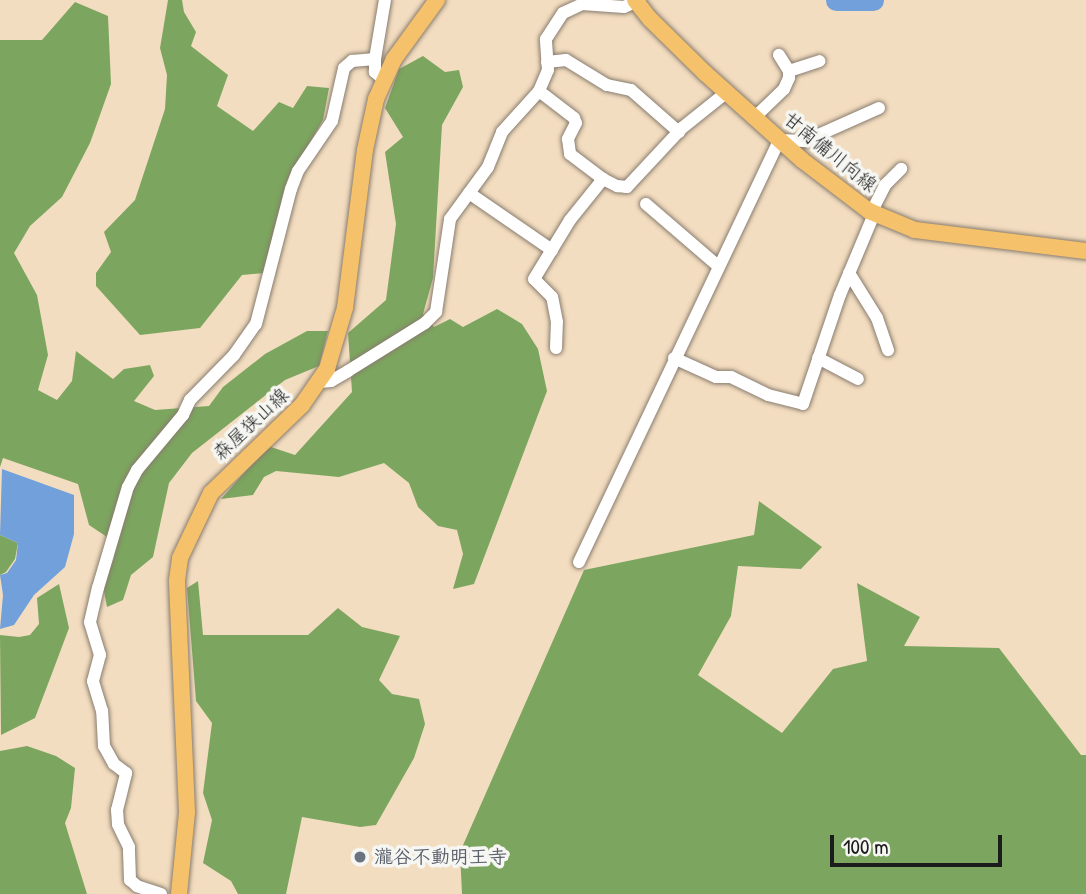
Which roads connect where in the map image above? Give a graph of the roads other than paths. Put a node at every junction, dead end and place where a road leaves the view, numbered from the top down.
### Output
1 (385, 0) edge
2 (437, 0) edge
3 (637, 0) edge
4 (779, 55) dead end
5 (375, 59) junction
6 (819, 61) dead end
7 (547, 62) junction
8 (789, 71) junction
9 (383, 79) junction
10 (539, 91) junction
11 (727, 92) junction
12 (878, 108) dead end
13 (755, 117) junction
14 (679, 132) junction
15 (779, 140) junction
16 (901, 169) dead end
17 (603, 179) junction
18 (469, 193) junction
19 (646, 204) dead end
20 (874, 214) junction
21 (552, 250) junction
22 (1086, 251) edge
23 (718, 266) junction
24 (849, 273) junction
25 (556, 348) dead end
26 (888, 350) dead end
27 (674, 358) junction
28 (818, 358) junction
29 (858, 379) dead end
30 (320, 382) junction
31 (579, 562) dead end
32 (161, 894) edge
33 (179, 894) edge

1 - 5 street
2 - 9 main road, 森屋狭山線
3 - 7 street
3 - 11 main road, 甘南備川向線
4 - 8 street
5 - 9 street
5 - 32 street
6 - 8 street
7 - 10 street
7 - 14 street
8 - 13 street
9 - 30 main road, 森屋狭山線
10 - 17 street
10 - 18 street
11 - 13 main road, 甘南備川向線
11 - 14 street
12 - 15 street
13 - 15 main road, 甘南備川向線
14 - 17 street
15 - 20 main road, 甘南備川向線
15 - 23 street
16 - 20 street
17 - 21 street
18 - 21 street
18 - 30 street
19 - 23 street
20 - 22 main road, 甘南備川向線
20 - 24 street
21 - 25 street
23 - 27 street
24 - 26 street
24 - 28 street
27 - 28 street
27 - 31 street
28 - 29 street
30 - 33 main road, 森屋狭山線

